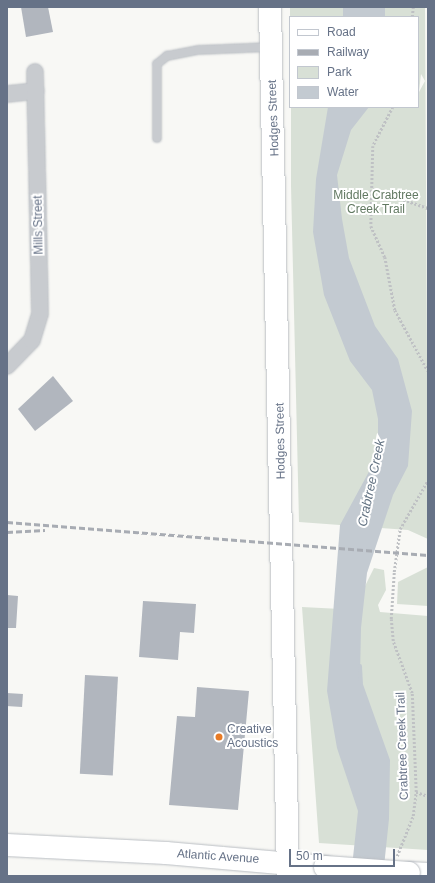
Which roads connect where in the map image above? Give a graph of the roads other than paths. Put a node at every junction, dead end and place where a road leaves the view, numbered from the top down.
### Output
1 (270, 7) edge
2 (272, 47) junction
3 (36, 72) dead end
4 (36, 90) junction
5 (7, 93) edge
6 (156, 138) dead end
7 (7, 366) edge
8 (7, 845) edge
9 (288, 869) edge
10 (411, 870) edge

1 - 2 street, Hodges Street
2 - 6 lane
2 - 9 street, Hodges Street
3 - 4 street, Mills Street
4 - 5 street
4 - 7 street, Mills Street
8 - 9 street, Atlantic Avenue
9 - 10 street, Atlantic Avenue, bridge

